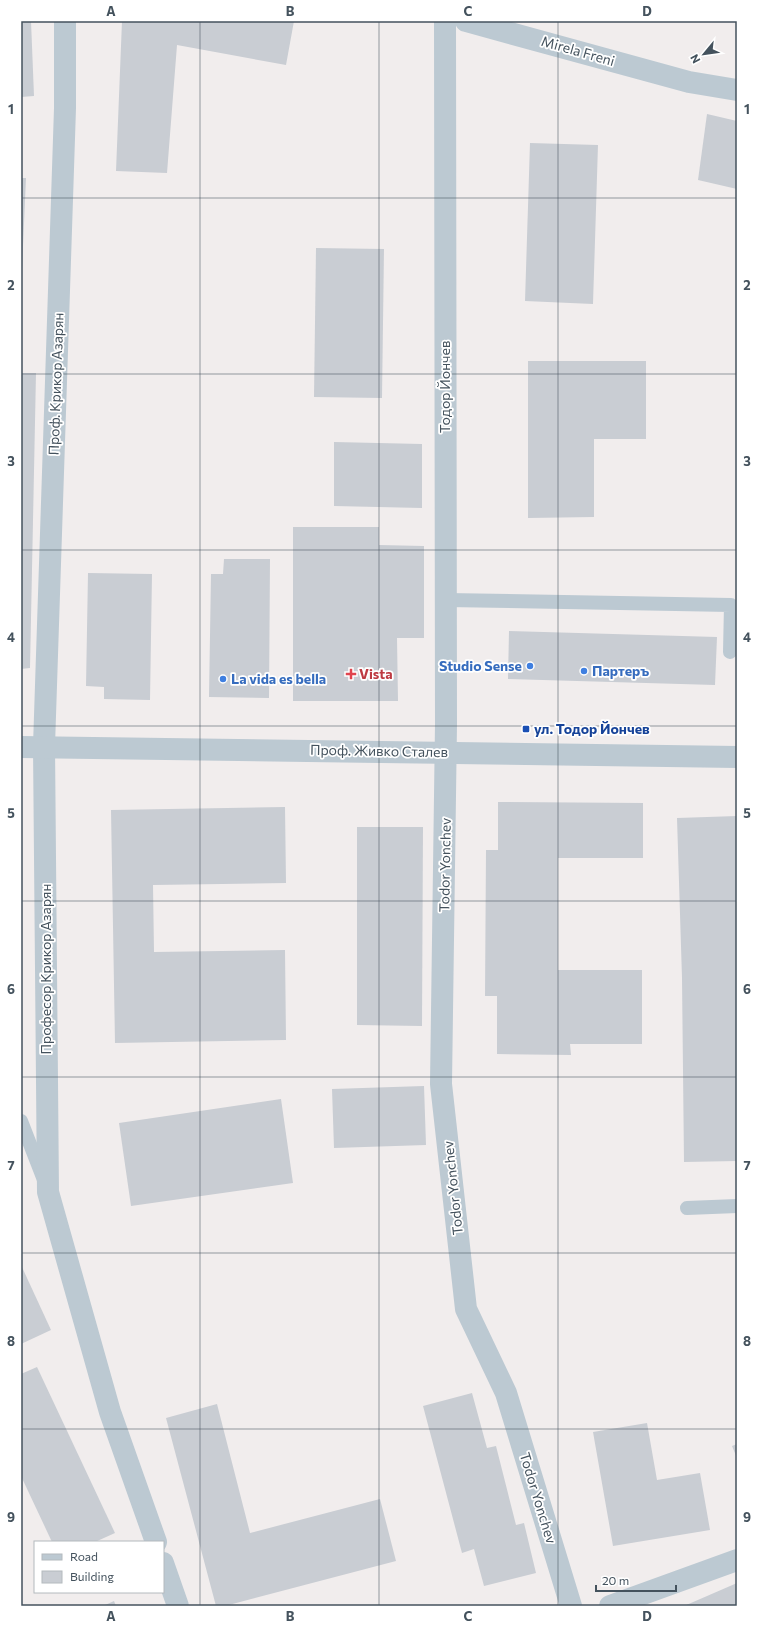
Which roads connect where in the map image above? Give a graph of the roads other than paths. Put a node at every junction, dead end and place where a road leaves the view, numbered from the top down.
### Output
1 (65, 21) edge
2 (444, 21) edge
3 (466, 21) edge
4 (510, 27) edge
5 (737, 90) edge
6 (446, 600) junction
7 (730, 652) dead end
8 (44, 746) junction
9 (21, 747) edge
10 (446, 752) junction
11 (737, 757) edge
12 (21, 1121) edge
13 (48, 1192) junction
14 (737, 1206) edge
15 (687, 1208) dead end
16 (156, 1541) edge
17 (737, 1560) edge
18 (164, 1566) edge
19 (178, 1606) edge
20 (571, 1606) edge
21 (610, 1606) edge

1 - 8 street, Проф. Крикор Азарян
2 - 6 street, Тодор Йончев
3 - 4 street, Mirela Freni
4 - 5 street, Mirela Freni
6 - 7 lane
6 - 10 street, Тодор Йончев
8 - 9 street, Проф. Живко Сталев
8 - 10 street, Проф. Живко Сталев
8 - 13 street, Професор Крикор Азарян
10 - 11 street, Проф. Живко Сталев
10 - 20 street, Todor Yonchev
12 - 13 lane
13 - 16 street, Професор Крикор Азарян
14 - 15 lane
17 - 21 street
18 - 19 street

